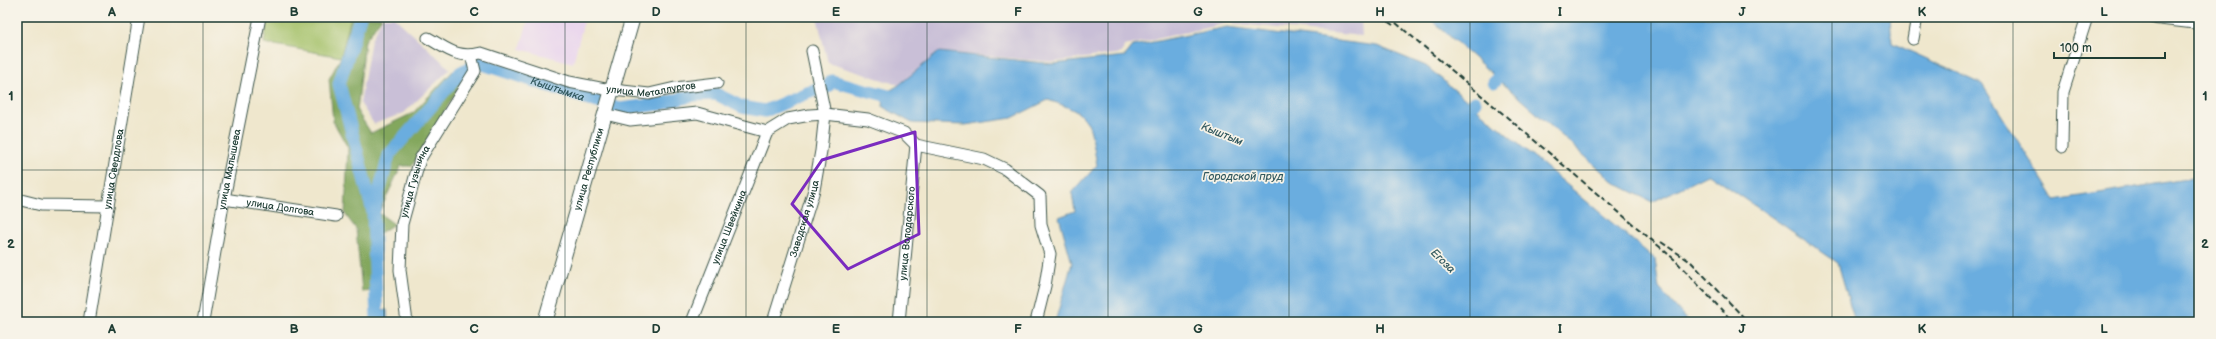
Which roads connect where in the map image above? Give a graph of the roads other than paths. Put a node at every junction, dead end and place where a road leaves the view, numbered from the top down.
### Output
1 (139, 17) edge
2 (260, 17) edge
3 (633, 17) edge
4 (1917, 17) edge
5 (2087, 17) edge
6 (2156, 17) edge
7 (2199, 22) edge
8 (428, 38) dead end
9 (1913, 39) dead end
10 (812, 51) dead end
11 (470, 55) junction
12 (717, 82) dead end
13 (608, 104) junction
14 (824, 109) junction
15 (767, 132) junction
16 (916, 145) junction
17 (2062, 147) dead end
18 (17, 199) edge
19 (224, 199) junction
20 (108, 206) junction
21 (336, 216) dead end
22 (88, 322) edge
23 (203, 322) edge
24 (407, 322) edge
25 (545, 322) edge
26 (692, 322) edge
27 (774, 322) edge
28 (899, 322) edge
29 (1036, 322) edge

1 - 20 street, улица Свердлова
2 - 19 street, улица Малышева
3 - 13 main road, улица Республики
4 - 9 street
5 - 17 street
6 - 7 main road
8 - 11 street, улица Металлургов
10 - 14 street, Заводская улица
11 - 13 street, улица Металлургов
11 - 24 street, улица Гузынина
12 - 13 street, улица Металлургов
13 - 15 street
13 - 25 main road, улица Республики
14 - 15 street
14 - 16 street
14 - 27 street, Заводская улица
15 - 26 street, улица Швейкина
16 - 28 street, улица Володарского
16 - 29 street
18 - 20 street
19 - 21 street, улица Долгова
19 - 23 street, улица Малышева
20 - 22 street, улица Свердлова

